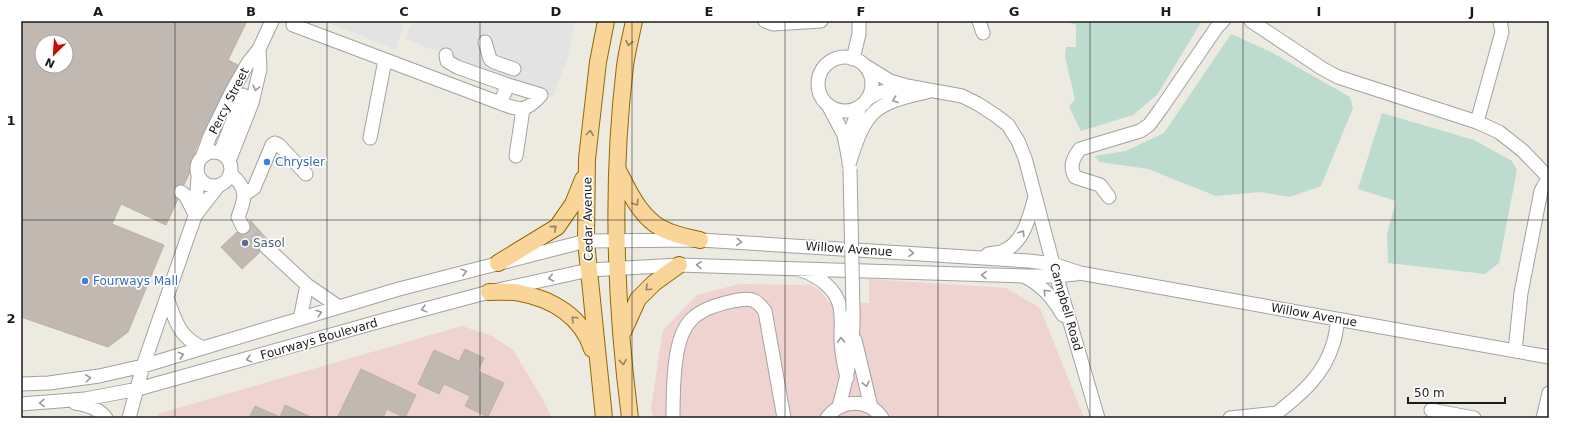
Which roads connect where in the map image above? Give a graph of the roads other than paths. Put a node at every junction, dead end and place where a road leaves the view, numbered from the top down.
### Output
1 (272, 21) edge
2 (606, 21) edge
3 (634, 21) edge
4 (765, 21) edge
5 (821, 21) edge
6 (859, 21) edge
7 (1223, 21) edge
8 (1250, 21) edge
9 (1500, 21) edge
10 (293, 25) dead end
11 (485, 42) dead end
12 (259, 49) junction
13 (446, 55) dead end
14 (385, 60) junction
15 (858, 62) junction
16 (514, 69) dead end
17 (508, 85) junction
18 (907, 86) junction
19 (933, 91) junction
20 (243, 95) dead end
21 (500, 103) junction
22 (863, 103) junction
23 (828, 105) junction
24 (523, 109) junction
25 (1477, 122) junction
26 (370, 138) dead end
27 (203, 155) junction
28 (516, 156) dead end
29 (587, 159) junction
30 (226, 162) junction
31 (849, 162) junction
32 (617, 169) junction
33 (306, 174) dead end
34 (1549, 176) edge
35 (198, 177) junction
36 (219, 185) junction
37 (181, 192) dead end
38 (245, 194) junction
39 (1035, 196) junction
40 (1109, 197) dead end
41 (195, 216) junction
42 (243, 227) tunnel mouth
43 (700, 240) junction
44 (586, 241) junction
45 (616, 241) junction
46 (266, 247) tunnel mouth
47 (977, 257) junction
48 (498, 263) junction
49 (679, 265) junction
50 (617, 267) junction
51 (794, 267) junction
52 (589, 270) junction
53 (1054, 270) junction
54 (1023, 276) junction
55 (306, 285) junction
56 (490, 292) junction
57 (168, 298) junction
58 (339, 307) junction
59 (300, 319) junction
60 (1338, 320) junction
61 (854, 333) junction
62 (1074, 336) junction
63 (622, 337) junction
64 (203, 348) junction
65 (1515, 350) junction
66 (1549, 357) edge
67 (144, 366) junction
68 (598, 366) junction
69 (847, 378) junction
70 (21, 384) edge
71 (138, 390) junction
72 (1549, 393) edge
73 (64, 402) junction
74 (21, 404) edge
75 (839, 406) junction
76 (871, 407) junction
77 (1432, 410) dead end
78 (1277, 416) edge
79 (883, 417) edge
80 (106, 418) edge
81 (129, 418) edge
82 (604, 418) edge
83 (630, 418) edge
84 (673, 418) edge
85 (784, 418) edge
86 (827, 418) edge
87 (1098, 418) edge
88 (1230, 418) edge
89 (1474, 418) edge
90 (1543, 418) edge

1 - 12 street, Percy Street
29 -> 2 main road, Cedar Avenue
3 -> 32 main road
4 - 5 street
6 - 15 street
7 - 40 street
8 - 25 street
9 - 25 street
10 - 14 street
11 - 16 street
12 - 27 street, Percy Street
12 -> 30 street, Percy Street
13 - 17 street
14 - 21 street
14 - 26 street
15 - 18 street, Campbell Road
15 - 22 street
15 - 23 street
17 - 21 street
17 - 24 street
18 - 19 street, Campbell Road
18 - 22 street, Campbell Road
19 -> 31 street
19 - 39 street, Campbell Road
20 - 30 street
21 - 24 street
22 - 23 street, Campbell Road
22 - 31 street
23 - 31 street
24 - 28 street
25 - 34 street
27 - 30 street, Percy Street
27 - 35 street, Percy Street
29 - 44 main road, Cedar Avenue
48 -> 29 main road
30 - 36 street, Percy Street
30 - 38 street
31 - 61 street, bridge
32 -> 43 main road
32 - 45 main road
33 - 38 street
34 - 65 street
35 - 36 street
35 - 41 street, Percy Street
36 - 41 street, Percy Street
37 - 41 street
38 - 42 street
47 -> 39 street, Campbell Road
39 - 53 street, Campbell Road
41 - 57 street, Percy Street
43 - 45 street, Willow Avenue
43 -> 47 street, Willow Avenue
44 - 45 street, Fourways Boulevard
44 - 48 street, Fourways Boulevard
44 - 52 main road, Cedar Avenue
45 - 50 main road
46 - 55 street
47 - 53 street, Willow Avenue
58 -> 48 street, Fourways Boulevard
49 - 50 street, Willow Avenue
51 -> 49 street, Willow Avenue
49 -> 63 main road
50 - 52 street, Fourways Boulevard
50 - 63 main road
54 -> 51 street, Willow Avenue
69 -> 51 street
52 -> 56 street, Fourways Boulevard
52 - 68 main road, Cedar Avenue
53 - 54 street, Willow Avenue
53 - 60 street, Willow Avenue
53 - 62 street, Campbell Road
62 -> 54 street
55 - 58 street
55 - 59 street
68 -> 56 main road
56 -> 71 street, Fourways Boulevard
57 - 64 street
57 - 67 street, Percy Street
59 -> 58 street, Fourways Boulevard
59 - 64 street, Fourways Boulevard
60 - 65 street, Willow Avenue
60 - 78 street
61 - 69 street
61 -> 76 street
62 - 87 street, Campbell Road
63 -> 83 main road
67 -> 64 street, Fourways Boulevard
65 - 66 street, Willow Avenue
70 -> 67 street, Fourways Boulevard
67 - 71 street, Percy Street
68 - 82 main road, Cedar Avenue
69 - 75 street
71 - 73 street, Fourways Boulevard
71 - 81 street, Percy Street
72 - 90 street
73 -> 74 street, Fourways Boulevard
73 - 80 street
75 - 76 street
75 - 86 street
76 - 79 street
77 - 89 street
78 - 88 street
84 - 85 street

